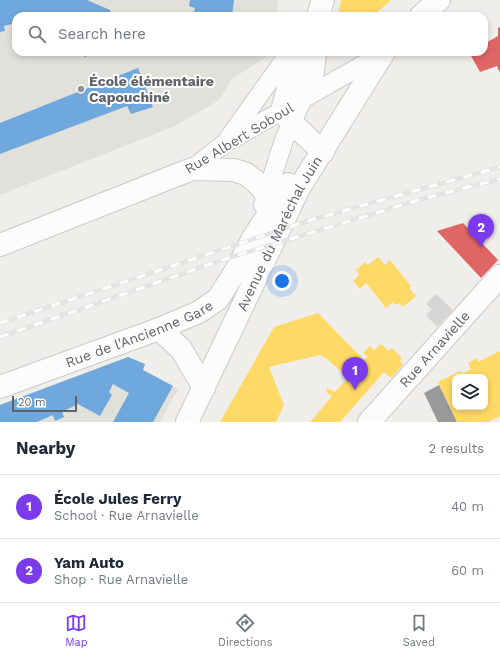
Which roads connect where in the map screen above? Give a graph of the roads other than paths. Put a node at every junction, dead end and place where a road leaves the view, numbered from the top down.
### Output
1 (439, 0) edge
2 (426, 12) edge
3 (287, 56) edge
4 (300, 56) edge
5 (317, 56) edge
6 (378, 56) edge
7 (381, 56) edge
8 (302, 100) junction
9 (287, 117) junction
10 (225, 143) junction
11 (323, 152) junction
12 (192, 168) junction
13 (267, 194) junction
14 (253, 238) junction
15 (0, 245) edge
16 (500, 276) edge
17 (159, 329) junction
18 (0, 387) edge
19 (204, 388) junction
20 (187, 422) edge
21 (370, 422) edge

1 - 2 street
3 - 10 street
4 - 9 street
5 - 8 street
6 - 8 street, Rue Albert Soboul
7 - 11 street, Avenue du Maréchal Juin
8 - 9 street, Rue Albert Soboul
9 - 10 street, Rue Albert Soboul
9 - 11 street
9 - 13 street
10 - 12 street, Rue Albert Soboul
11 - 14 street, Rue de l'Ancienne Gare
11 - 19 street, Avenue du Maréchal Juin
12 - 13 street
12 - 15 street, Rue Albert Soboul
13 - 14 street
14 - 17 street, Rue de l'Ancienne Gare
16 - 21 street, Rue Arnavielle
17 - 18 street, Rue de l'Ancienne Gare
17 - 19 street
19 - 20 street, Avenue du Maréchal Juin

